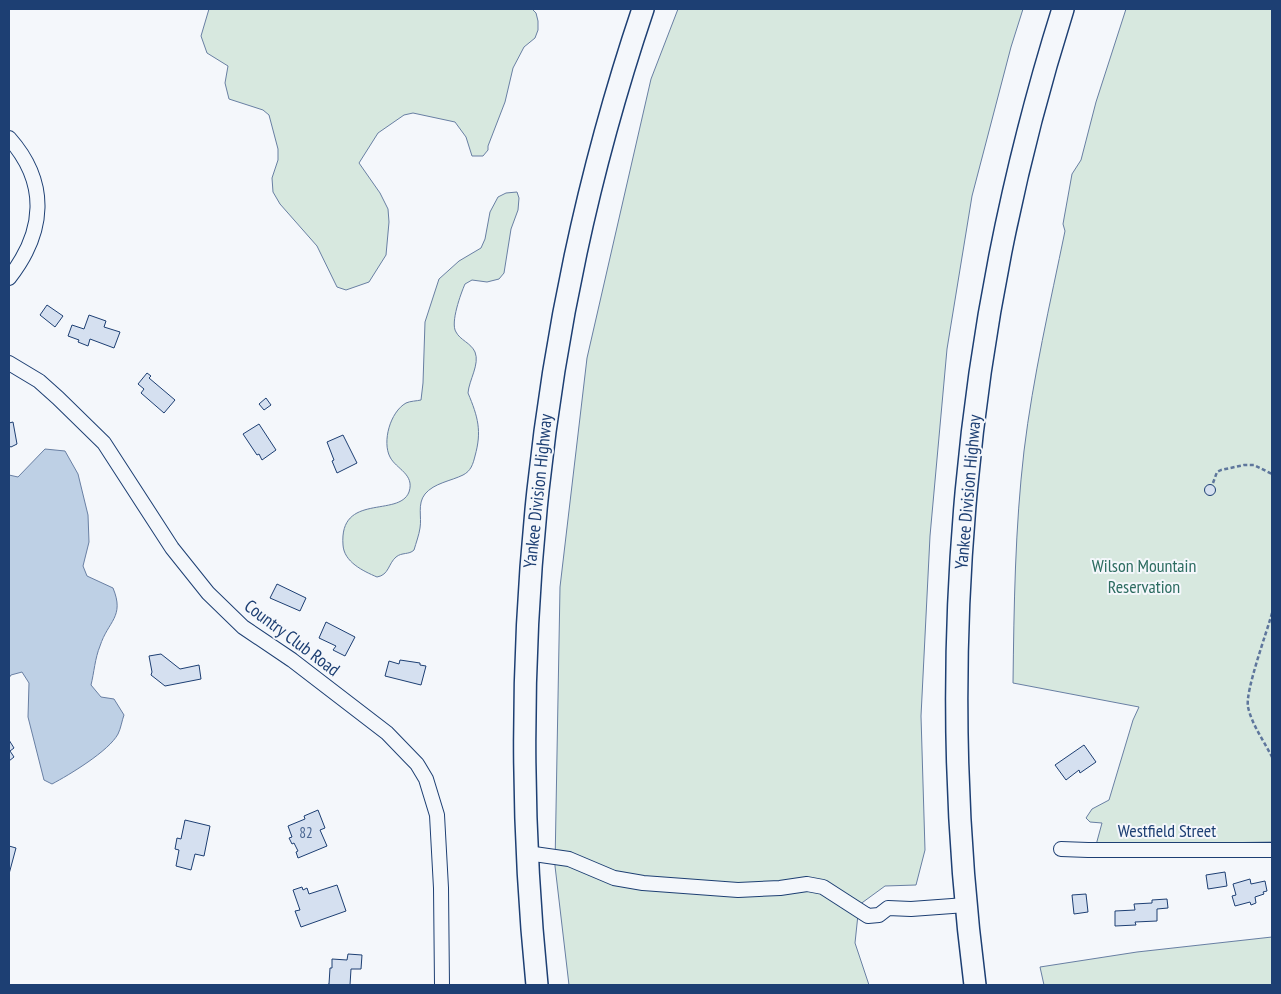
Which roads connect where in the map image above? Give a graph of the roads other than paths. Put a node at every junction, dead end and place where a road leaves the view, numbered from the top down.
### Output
1 (643, 9) edge
2 (1063, 9) edge
3 (9, 138) edge
4 (9, 278) edge
5 (9, 363) edge
6 (1061, 849) dead end
7 (1272, 850) edge
8 (527, 853) junction
9 (966, 905) junction
10 (442, 985) edge
11 (537, 985) edge
12 (975, 985) edge

1 - 8 highway, Yankee Division Highway
2 - 9 highway, Yankee Division Highway
3 - 4 street
5 - 10 street, Country Club Road
6 - 7 street, Westfield Street
8 - 9 street
8 - 11 highway, Yankee Division Highway
9 - 12 highway, Yankee Division Highway

